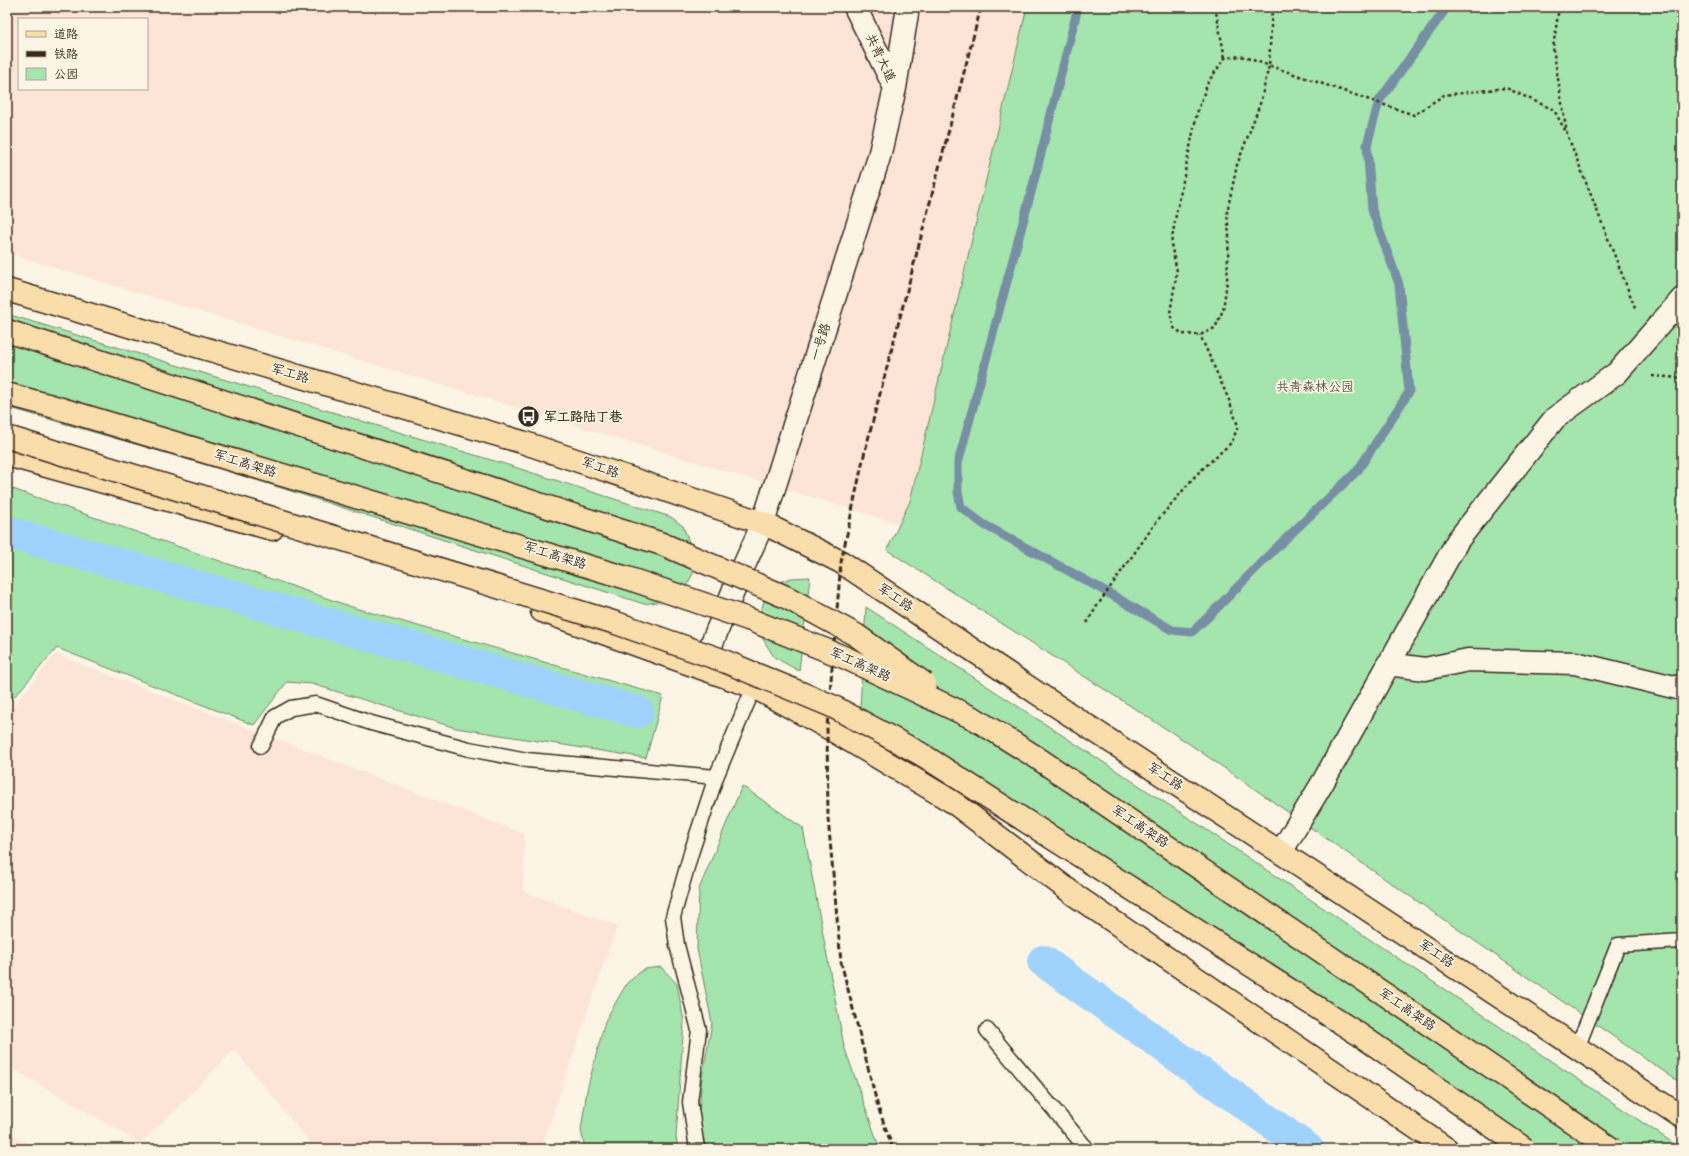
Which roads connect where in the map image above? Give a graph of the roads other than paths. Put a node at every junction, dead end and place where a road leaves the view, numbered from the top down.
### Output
1 (855, 7) edge
2 (908, 7) edge
3 (895, 88) junction
4 (7, 290) edge
5 (1682, 299) edge
6 (7, 331) edge
7 (7, 394) edge
8 (7, 437) edge
9 (7, 455) edge
10 (763, 523) junction
11 (1388, 664) junction
12 (702, 667) junction
13 (754, 687) junction
14 (1682, 689) edge
15 (975, 719) junction
16 (261, 746) dead end
17 (716, 777) junction
18 (1281, 852) junction
19 (1682, 942) edge
20 (986, 1030) dead end
21 (1577, 1048) junction
22 (1682, 1117) edge
23 (697, 1149) edge
24 (1087, 1149) edge
25 (1447, 1149) edge
26 (1525, 1149) edge
27 (1612, 1149) edge

1 - 3 street, 共青大道
2 - 3 street, 一号路
3 - 10 street, 一号路
4 - 10 main road, 军工路
5 - 11 street
6 - 15 main road, bridge
7 - 15 main road, 军工高架路, bridge
8 - 26 main road, bridge
9 - 12 main road
10 - 12 street, 一号路
10 - 18 main road, 军工路
11 - 14 street
11 - 18 street
12 - 13 main road
13 - 17 lane
13 - 25 main road
15 - 27 main road, 军工高架路, bridge
16 - 17 lane
17 - 23 lane
18 - 21 main road, 军工路
19 - 21 lane
20 - 24 lane
21 - 22 main road, 军工路

